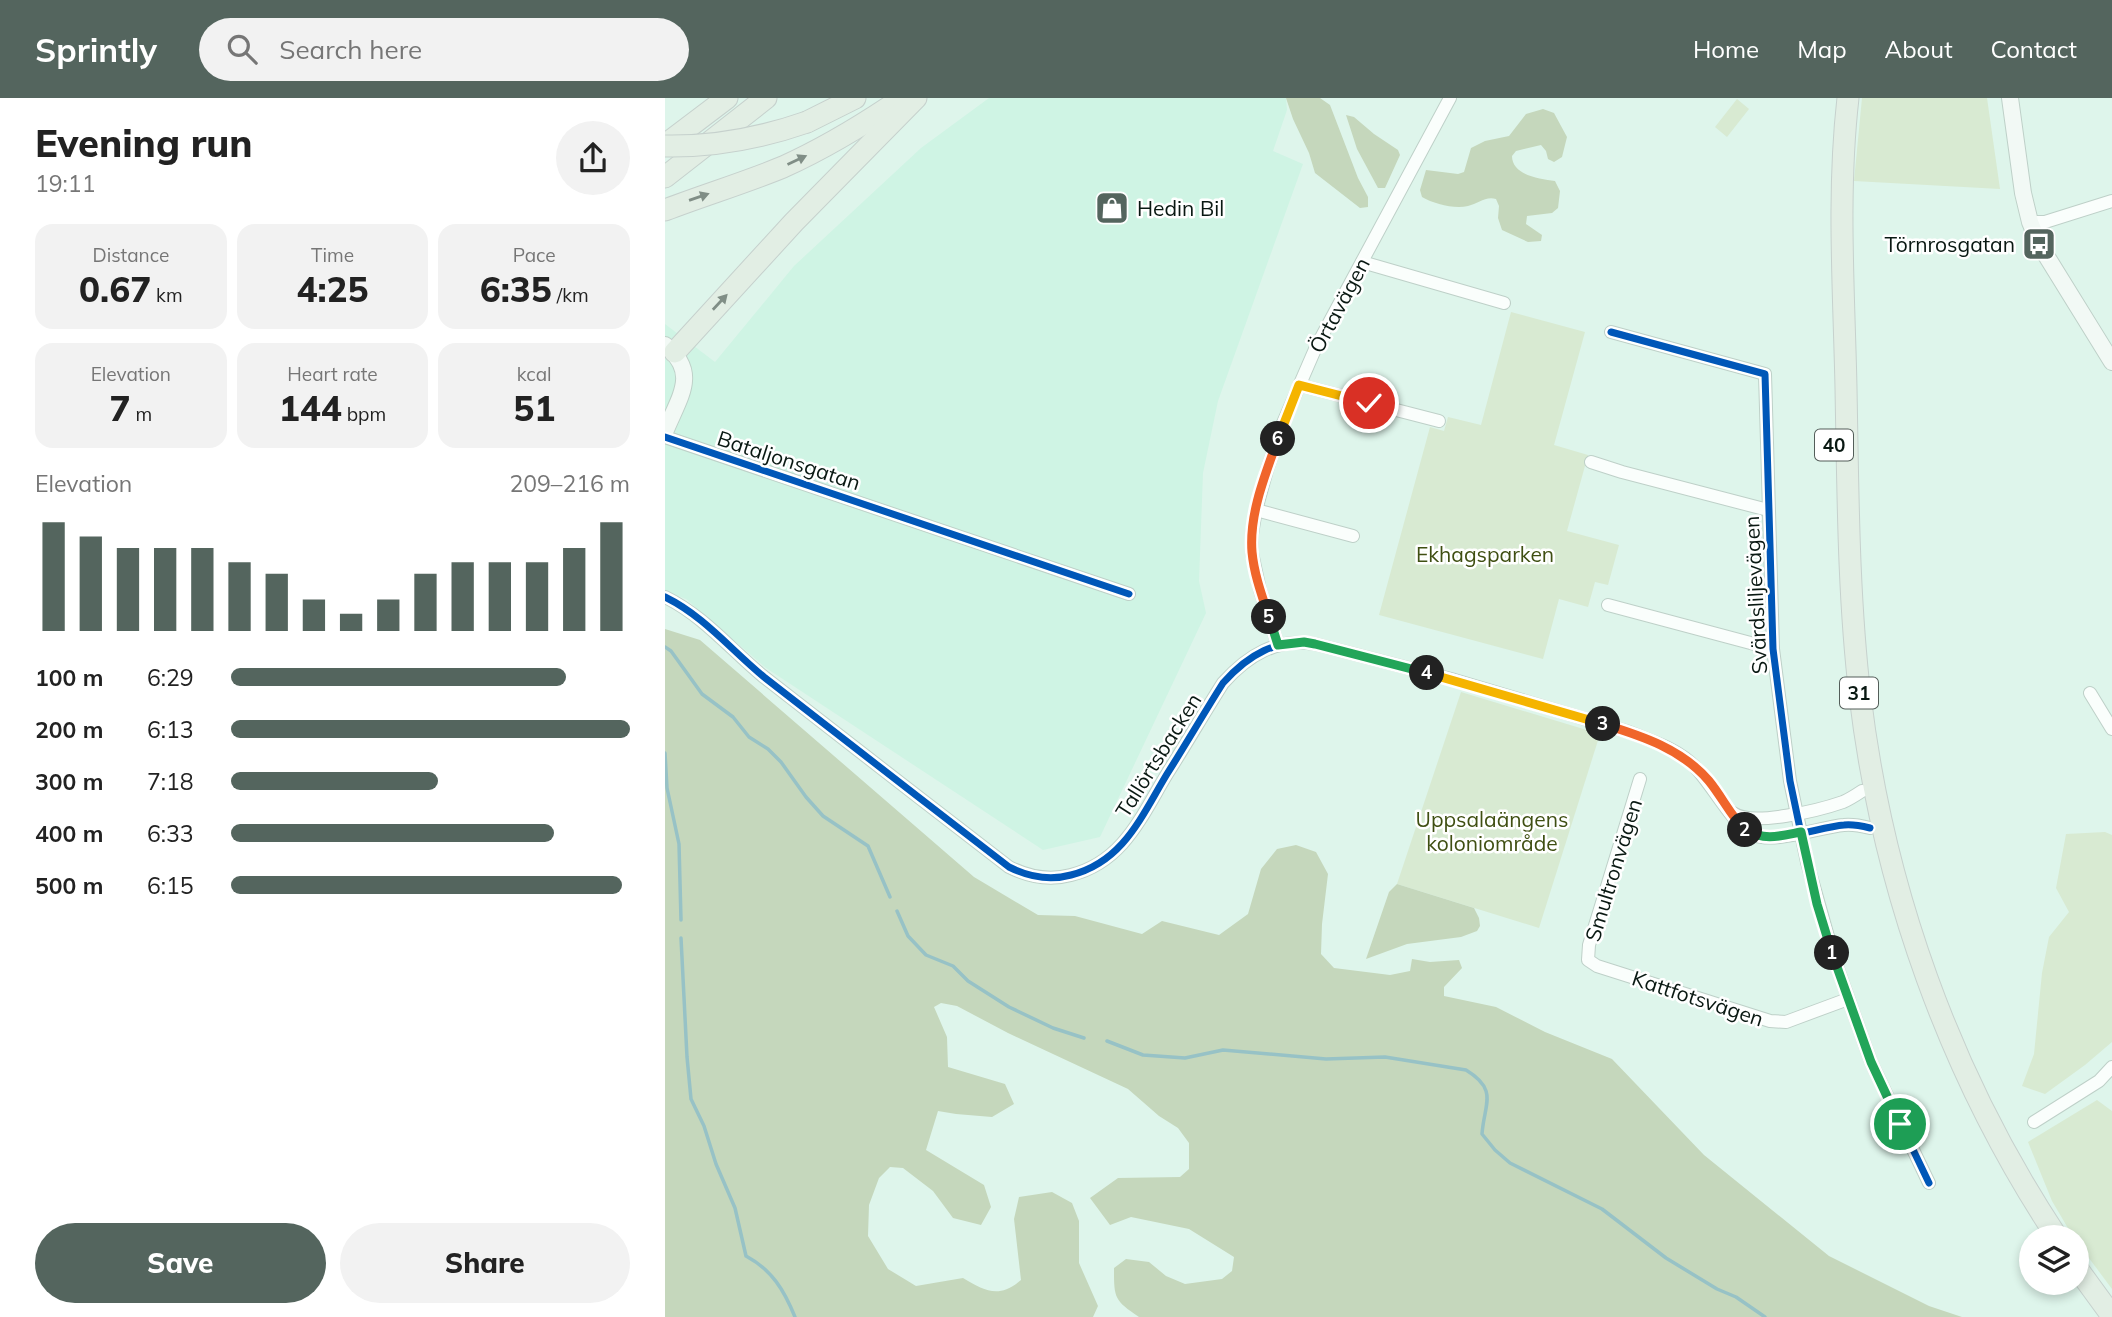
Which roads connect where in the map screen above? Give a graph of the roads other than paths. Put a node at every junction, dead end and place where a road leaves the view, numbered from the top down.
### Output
1 (727, 98) edge
2 (766, 98) edge
3 (855, 98) edge
4 (903, 98) edge
5 (916, 98) edge
6 (1450, 98) edge
7 (2010, 98) edge
8 (1844, 103) edge
9 (665, 145) edge
10 (665, 177) edge
11 (2112, 201) edge
12 (665, 209) edge
13 (2031, 222) junction
14 (1362, 262) junction
15 (1504, 303) dead end
16 (1611, 332) dead end
17 (670, 349) edge
18 (2112, 362) edge
19 (1299, 385) junction
20 (1439, 421) dead end
21 (665, 432) edge
22 (665, 438) edge
23 (1591, 462) dead end
24 (1256, 510) junction
25 (1768, 510) junction
26 (1353, 536) dead end
27 (1129, 594) dead end
28 (665, 597) edge
29 (1608, 605) dead end
30 (1278, 645) junction
31 (1773, 649) junction
32 (2090, 693) dead end
33 (2112, 729) edge
34 (1640, 779) dead end
35 (1863, 791) junction
36 (1731, 812) junction
37 (1797, 813) junction
38 (1870, 828) junction
39 (1801, 832) junction
40 (1588, 960) joint
41 (1848, 999) junction
42 (2112, 1068) edge
43 (2034, 1122) dead end
44 (1929, 1184) dead end
45 (2035, 1225) edge
46 (2050, 1225) edge
47 (2089, 1284) edge
48 (2081, 1295) edge
49 (2112, 1316) edge
50 (2097, 1317) edge

1 - 9 highway
2 - 10 highway
3 - 9 highway, bridge
12 -> 4 highway
17 -> 5 highway
6 - 14 street, Örtavägen
7 - 13 street
8 - 35 highway, 40
8 - 46 highway, 31
11 - 13 street
13 - 18 street
14 - 15 street
14 - 19 street, Örtavägen
16 - 25 street, Svärdsliljevägen
17 - 21 street
19 - 20 street
19 - 24 street, Örtavägen
22 - 27 street, Bataljonsgatan
23 - 25 street
24 - 26 street
24 - 30 street, Örtavägen
25 - 31 street, Svärdsliljevägen
28 - 30 street, Tallörtsbacken
29 - 31 street
30 - 36 street, Tallörtsbacken
31 - 37 street, Svärdsliljevägen
32 - 33 street
34 - 40 street, Smultronvägen
35 - 37 street
35 - 38 highway
36 - 37 street
36 - 39 street, Tallörtsbacken
37 - 39 street, Svärdsliljevägen
38 - 39 street, Tallörtsbacken
38 - 45 highway
39 - 41 street, Svärdsliljevägen
40 - 41 street, Kattfotsvägen
41 - 44 street, Svärdsliljevägen
42 - 43 street
47 - 49 highway
48 - 50 highway

